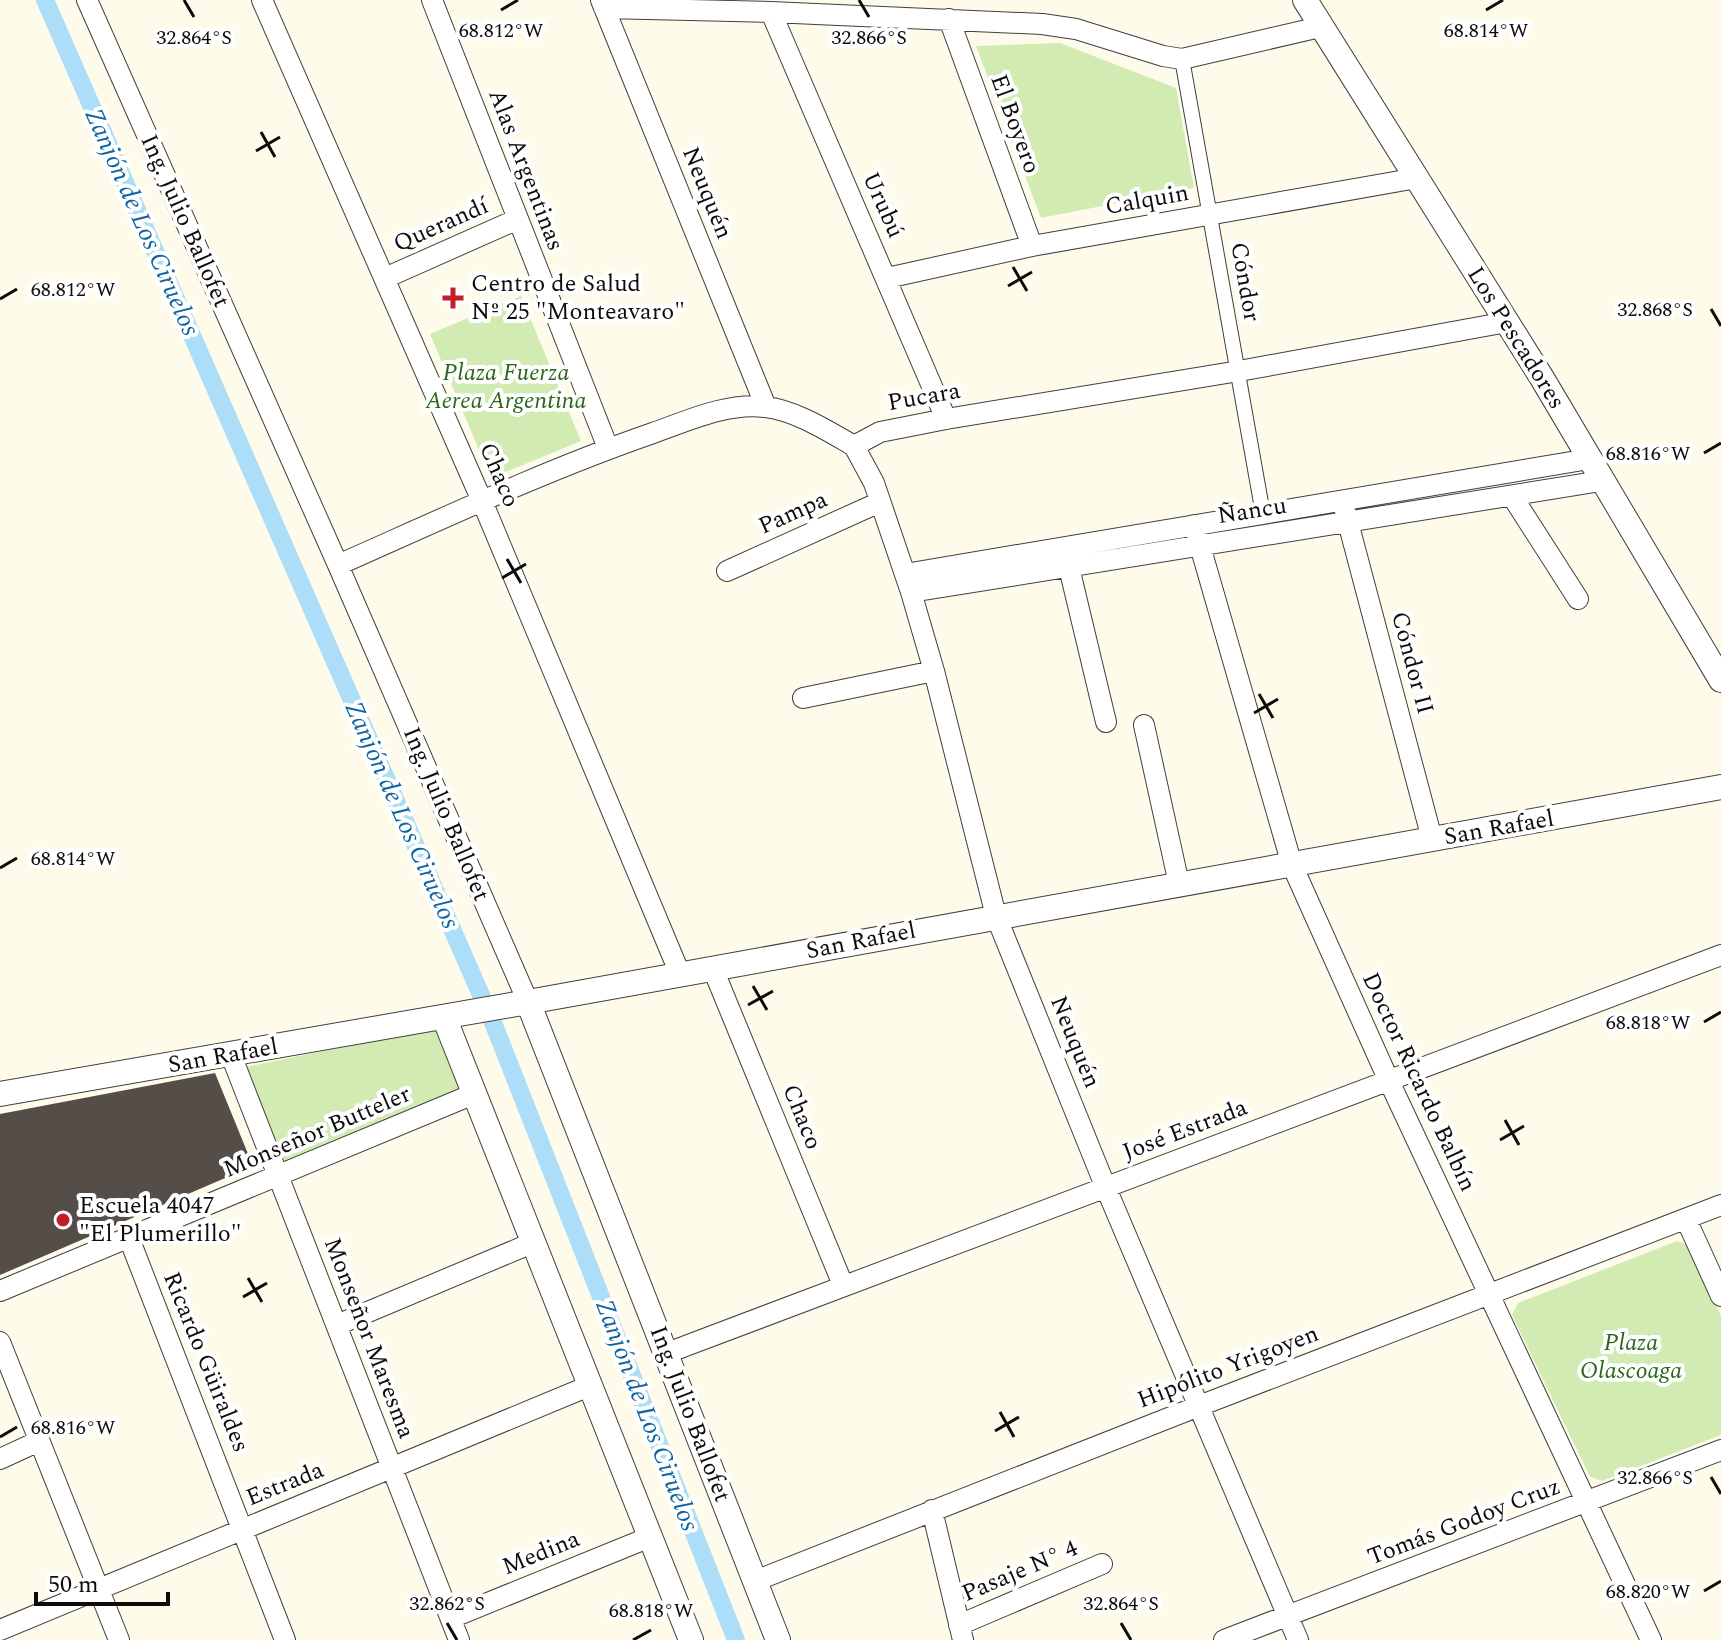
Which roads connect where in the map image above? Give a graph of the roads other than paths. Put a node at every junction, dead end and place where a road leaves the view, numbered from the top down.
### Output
1 (87, 0) edge
2 (262, 0) edge
3 (432, 0) edge
4 (1305, 0) edge
5 (603, 4) edge
6 (771, 12) junction
7 (949, 19) junction
8 (1320, 27) junction
9 (1182, 59) junction
10 (1417, 178) junction
11 (1210, 215) junction
12 (518, 219) junction
13 (1032, 246) junction
14 (385, 278) junction
15 (887, 278) junction
16 (1507, 322) junction
17 (1239, 371) junction
18 (766, 407) junction
19 (946, 419) junction
20 (854, 446) junction
21 (608, 448) junction
22 (1589, 459) junction
23 (1601, 481) junction
24 (1512, 496) junction
25 (1342, 500) junction
26 (482, 501) junction
27 (880, 502) junction
28 (1263, 514) junction
29 (1347, 522) junction
30 (1194, 525) junction
31 (1201, 546) junction
32 (1067, 557) junction
33 (338, 565) junction
34 (727, 571) dead end
35 (908, 583) junction
36 (1578, 599) dead end
37 (934, 671) junction
38 (1721, 680) edge
39 (803, 698) dead end
40 (1106, 722) dead end
41 (1144, 725) dead end
42 (1721, 787) edge
43 (1432, 839) junction
44 (1292, 865) junction
45 (1179, 884) junction
46 (996, 916) junction
47 (1721, 955) edge
48 (713, 969) junction
49 (680, 974) junction
50 (521, 1003) junction
51 (452, 1015) junction
52 (231, 1055) junction
53 (1389, 1081) junction
54 (476, 1093) junction
55 (0, 1094) edge
56 (278, 1176) junction
57 (1106, 1188) junction
58 (1721, 1205) edge
59 (1686, 1219) junction
60 (129, 1238) junction
61 (532, 1243) junction
62 (843, 1285) junction
63 (0, 1291) edge
64 (1489, 1295) junction
65 (1721, 1296) edge
66 (337, 1325) junction
67 (0, 1342) edge
68 (667, 1353) junction
69 (589, 1386) junction
70 (1199, 1406) junction
71 (39, 1441) junction
72 (1721, 1450) edge
73 (0, 1459) edge
74 (392, 1468) junction
75 (1587, 1503) junction
76 (932, 1510) junction
77 (243, 1528) junction
78 (650, 1537) junction
79 (1102, 1564) dead end
80 (755, 1581) junction
81 (98, 1587) junction
82 (1287, 1616) junction
83 (451, 1618) junction
84 (0, 1630) edge
85 (961, 1633) edge
86 (119, 1640) edge
87 (285, 1640) edge
88 (459, 1640) edge
89 (691, 1640) edge
90 (778, 1640) edge
91 (1224, 1640) edge
92 (1298, 1640) edge
93 (1651, 1640) edge

1 - 33 street, Ing. Julio Ballofet
2 - 14 street, Chaco
3 - 12 street, Alas Argentinas
4 - 8 street, Los Pescadores
5 - 6 street
5 - 18 street, Neuquén
6 - 7 street
6 - 15 street, Urubú
7 - 9 street
7 - 13 street, El Boyero
8 - 9 street
8 - 10 street, Los Pescadores
9 - 11 street, Cóndor
10 - 11 street, Calquin
10 - 16 street, Los Pescadores
11 - 13 street, Calquin
11 - 17 street, Cóndor
12 - 14 street, Querandí
12 - 21 street, Alas Argentinas
13 - 15 street, Calquin
14 - 26 street, Chaco
15 - 19 street, Urubú
16 - 17 street, Pucara
16 - 22 street, Los Pescadores
17 - 19 street, Pucara
17 - 28 street, Cóndor
18 - 20 street
18 - 21 street
19 - 20 street, Pucara
20 - 27 street, Neuquén
21 - 26 street
22 - 23 street, Los Pescadores
22 - 25 street, Ñancu
23 - 24 street, Ñancu
23 - 38 street, Los Pescadores
24 - 29 street, Ñancu
24 - 36 street
25 - 28 street, Ñancu
25 - 29 street, Cóndor II
26 - 33 street
26 - 49 street, Chaco
27 - 34 street, Pampa
27 - 35 street, Neuquén
28 - 30 street, Ñancu
29 - 31 street, Ñancu
29 - 43 street, Cóndor II
30 - 31 street, Doctor Ricardo Balbín
30 - 32 street, Ñancu
31 - 32 street, Ñancu
31 - 44 street, Doctor Ricardo Balbín
32 - 35 street, Ñancu
32 - 40 street
33 - 50 street, Ing. Julio Ballofet
35 - 37 street, Neuquén
37 - 39 street
37 - 46 street, Neuquén
41 - 45 street
42 - 43 street, San Rafael
43 - 44 street, San Rafael
44 - 45 street, San Rafael
44 - 53 street, Doctor Ricardo Balbín
45 - 46 street, San Rafael
46 - 48 street, San Rafael
46 - 57 street, Neuquén
47 - 53 street, José Estrada
48 - 49 street, San Rafael
48 - 62 street, Chaco
49 - 50 street, San Rafael
50 - 51 street, San Rafael
50 - 68 street, Ing. Julio Ballofet
51 - 52 street, San Rafael
51 - 54 street
52 - 55 street, San Rafael
52 - 56 street, Monseñor Maresma
53 - 57 street, José Estrada
53 - 64 street, Doctor Ricardo Balbín
54 - 56 street, Monseñor Butteler
54 - 61 street
56 - 60 street, Monseñor Butteler
56 - 66 street, Monseñor Maresma
57 - 62 street, José Estrada
57 - 70 street, Neuquén
58 - 59 street, Hipólito Yrigoyen
59 - 64 street, Hipólito Yrigoyen
59 - 65 street
60 - 63 street, Monseñor Butteler
60 - 77 street, Ricardo Güiraldes
61 - 66 street
61 - 69 street
62 - 68 street, José Estrada
64 - 70 street, Hipólito Yrigoyen
64 - 75 street, Doctor Ricardo Balbín
66 - 74 street, Monseñor Maresma
67 - 71 street
68 - 80 street, Ing. Julio Ballofet
69 - 74 street, Estrada
69 - 78 street
70 - 76 street, Hipólito Yrigoyen
70 - 82 street, Neuquén
71 - 73 street
71 - 81 street
72 - 75 street, Tomás Godoy Cruz
74 - 77 street, Estrada
74 - 83 street, Monseñor Maresma
75 - 82 street, Tomás Godoy Cruz
75 - 93 street, Doctor Ricardo Balbín
76 - 80 street, Hipólito Yrigoyen
76 - 85 street
77 - 81 street, Estrada
77 - 87 street, Ricardo Güiraldes
78 - 83 street, Medina
78 - 89 street
79 - 85 street, Pasaje N° 4
80 - 90 street, Ing. Julio Ballofet
81 - 84 street, Estrada
81 - 86 street
82 - 91 street, Tomás Godoy Cruz
82 - 92 street, Neuquén
83 - 88 street, Monseñor Maresma

